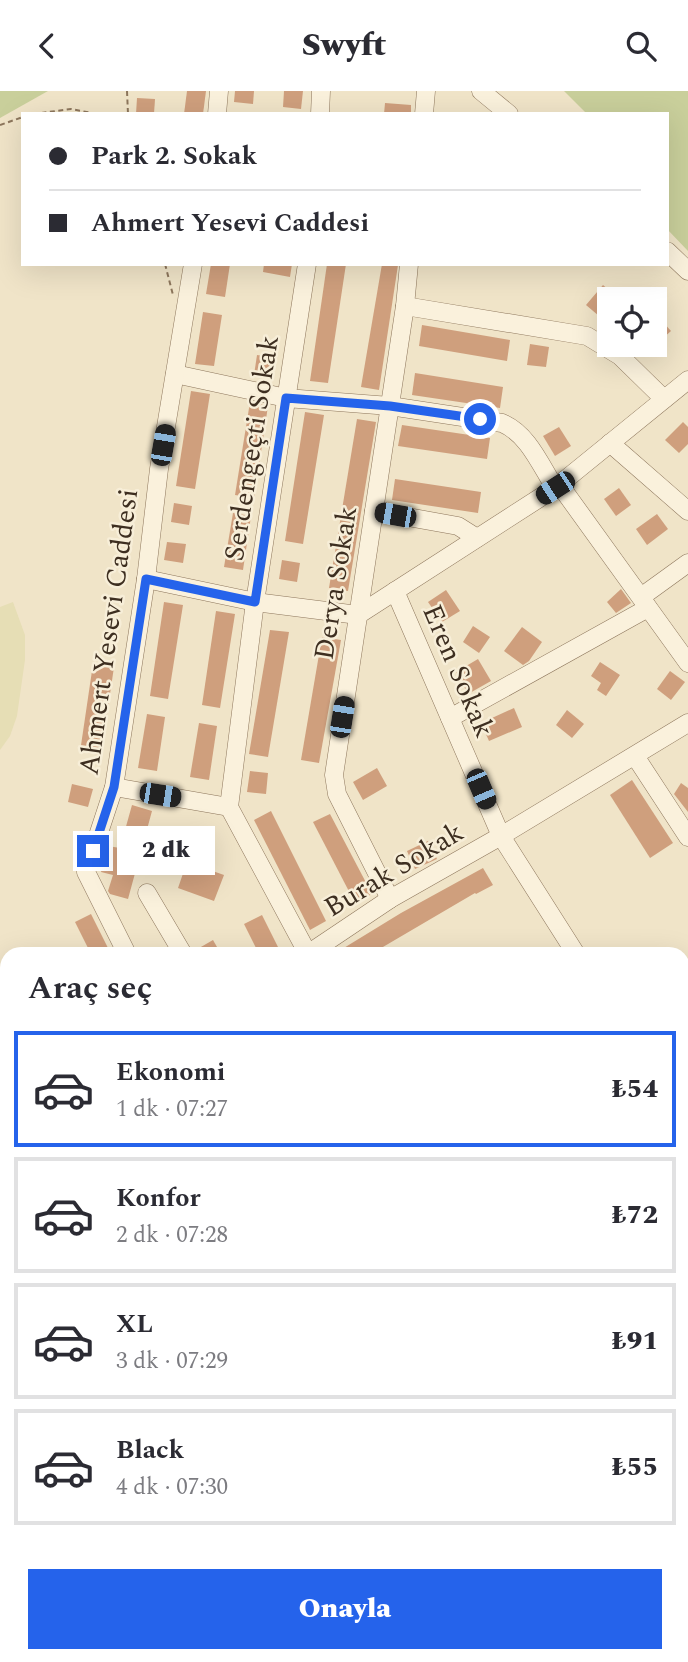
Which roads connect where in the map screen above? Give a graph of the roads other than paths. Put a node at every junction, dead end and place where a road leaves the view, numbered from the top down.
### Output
1 (219, 91) edge
2 (321, 91) edge
3 (426, 91) edge
4 (481, 91) edge
5 (217, 112) edge
6 (320, 112) edge
7 (424, 112) edge
8 (507, 112) edge
9 (669, 253) edge
10 (193, 266) edge
11 (307, 266) edge
12 (410, 266) edge
13 (688, 271) edge
14 (405, 306) junction
15 (175, 374) junction
16 (688, 380) edge
17 (286, 398) junction
18 (664, 399) junction
19 (390, 406) junction
20 (610, 443) junction
21 (557, 486) junction
22 (374, 511) junction
23 (688, 511) edge
24 (477, 538) junction
25 (688, 563) edge
26 (146, 579) junction
27 (395, 591) junction
28 (255, 602) junction
29 (645, 603) junction
30 (358, 615) junction
31 (688, 663) edge
32 (450, 718) junction
33 (688, 723) edge
34 (635, 756) junction
35 (114, 787) junction
36 (229, 807) junction
37 (501, 836) junction
38 (688, 837) edge
39 (147, 893) dead end
40 (390, 899) junction
41 (124, 947) edge
42 (179, 947) edge
43 (304, 947) edge
44 (318, 947) edge
45 (567, 947) edge

1 - 5 street
2 - 6 street
3 - 7 street
4 - 8 street
9 - 13 street
10 - 15 street, Ahmert Yesevi Caddesi
11 - 17 street, Serdengeçti Sokak
12 - 14 street, Derya Sokak
14 - 18 street
14 - 19 street, Derya Sokak
15 - 17 street
15 - 26 street, Ahmert Yesevi Caddesi
16 - 18 street
17 - 19 street
17 - 28 street, Serdengeçti Sokak
18 - 20 street
19 - 21 street
19 - 22 street, Derya Sokak
20 - 21 street
20 - 23 street
21 - 24 street
21 - 29 street
22 - 24 street
22 - 30 street, Derya Sokak
24 - 27 street
25 - 29 street
26 - 28 street
26 - 35 street, Ahmert Yesevi Caddesi
27 - 30 street
27 - 32 street, Eren Sokak
28 - 30 street
28 - 36 street, Serdengeçti Sokak
29 - 31 street
29 - 32 street
30 - 40 street, Derya Sokak
32 - 37 street, Eren Sokak
33 - 34 street, Burak Sokak
34 - 37 street, Burak Sokak
34 - 38 street
35 - 36 street
35 - 41 street, Ahmert Yesevi Caddesi
36 - 43 street
37 - 40 street, Burak Sokak
37 - 45 street, Eren Sokak
39 - 42 street
40 - 44 street, Burak Sokak

